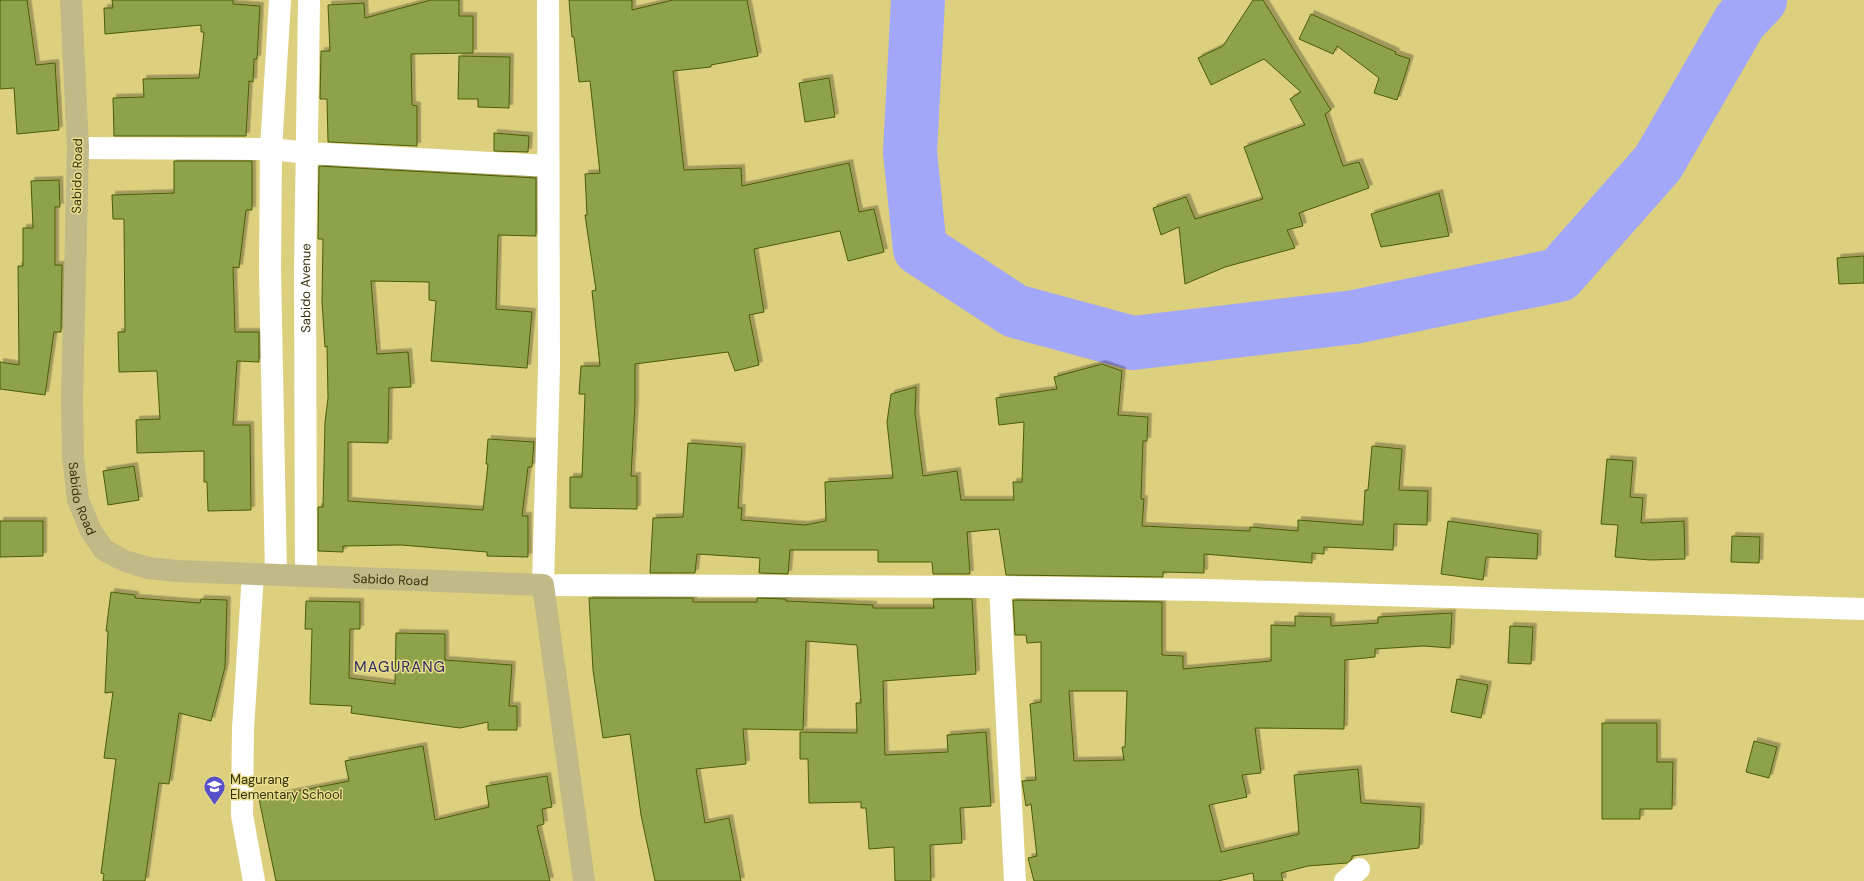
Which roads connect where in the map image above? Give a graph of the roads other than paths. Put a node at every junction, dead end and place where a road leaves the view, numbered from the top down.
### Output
1 (71, 0) edge
2 (280, 0) edge
3 (309, 0) edge
4 (548, 0) edge
5 (78, 148) junction
6 (271, 149) junction
7 (308, 153) junction
8 (548, 166) junction
9 (270, 269) junction
10 (305, 272) junction
11 (253, 574) junction
12 (276, 574) junction
13 (306, 575) junction
14 (543, 585) junction
15 (1000, 587) junction
16 (1864, 609) edge
17 (254, 881) edge
18 (584, 881) edge
19 (1015, 881) edge

1 - 5 main road, Sabido Road
2 - 6 street
3 - 7 street, Sabido Avenue
4 - 8 street
5 - 6 street
5 - 11 main road, Sabido Road
6 - 7 street
6 - 9 street
7 - 8 street
7 - 10 street, Sabido Avenue
8 - 14 street
9 - 10 street
9 - 12 street
10 - 13 street, Sabido Avenue
11 - 12 main road, Sabido Road
11 - 17 street
12 - 13 main road, Sabido Road
13 - 14 main road, Sabido Road
14 - 15 street
14 - 18 main road
15 - 16 street
15 - 19 street

